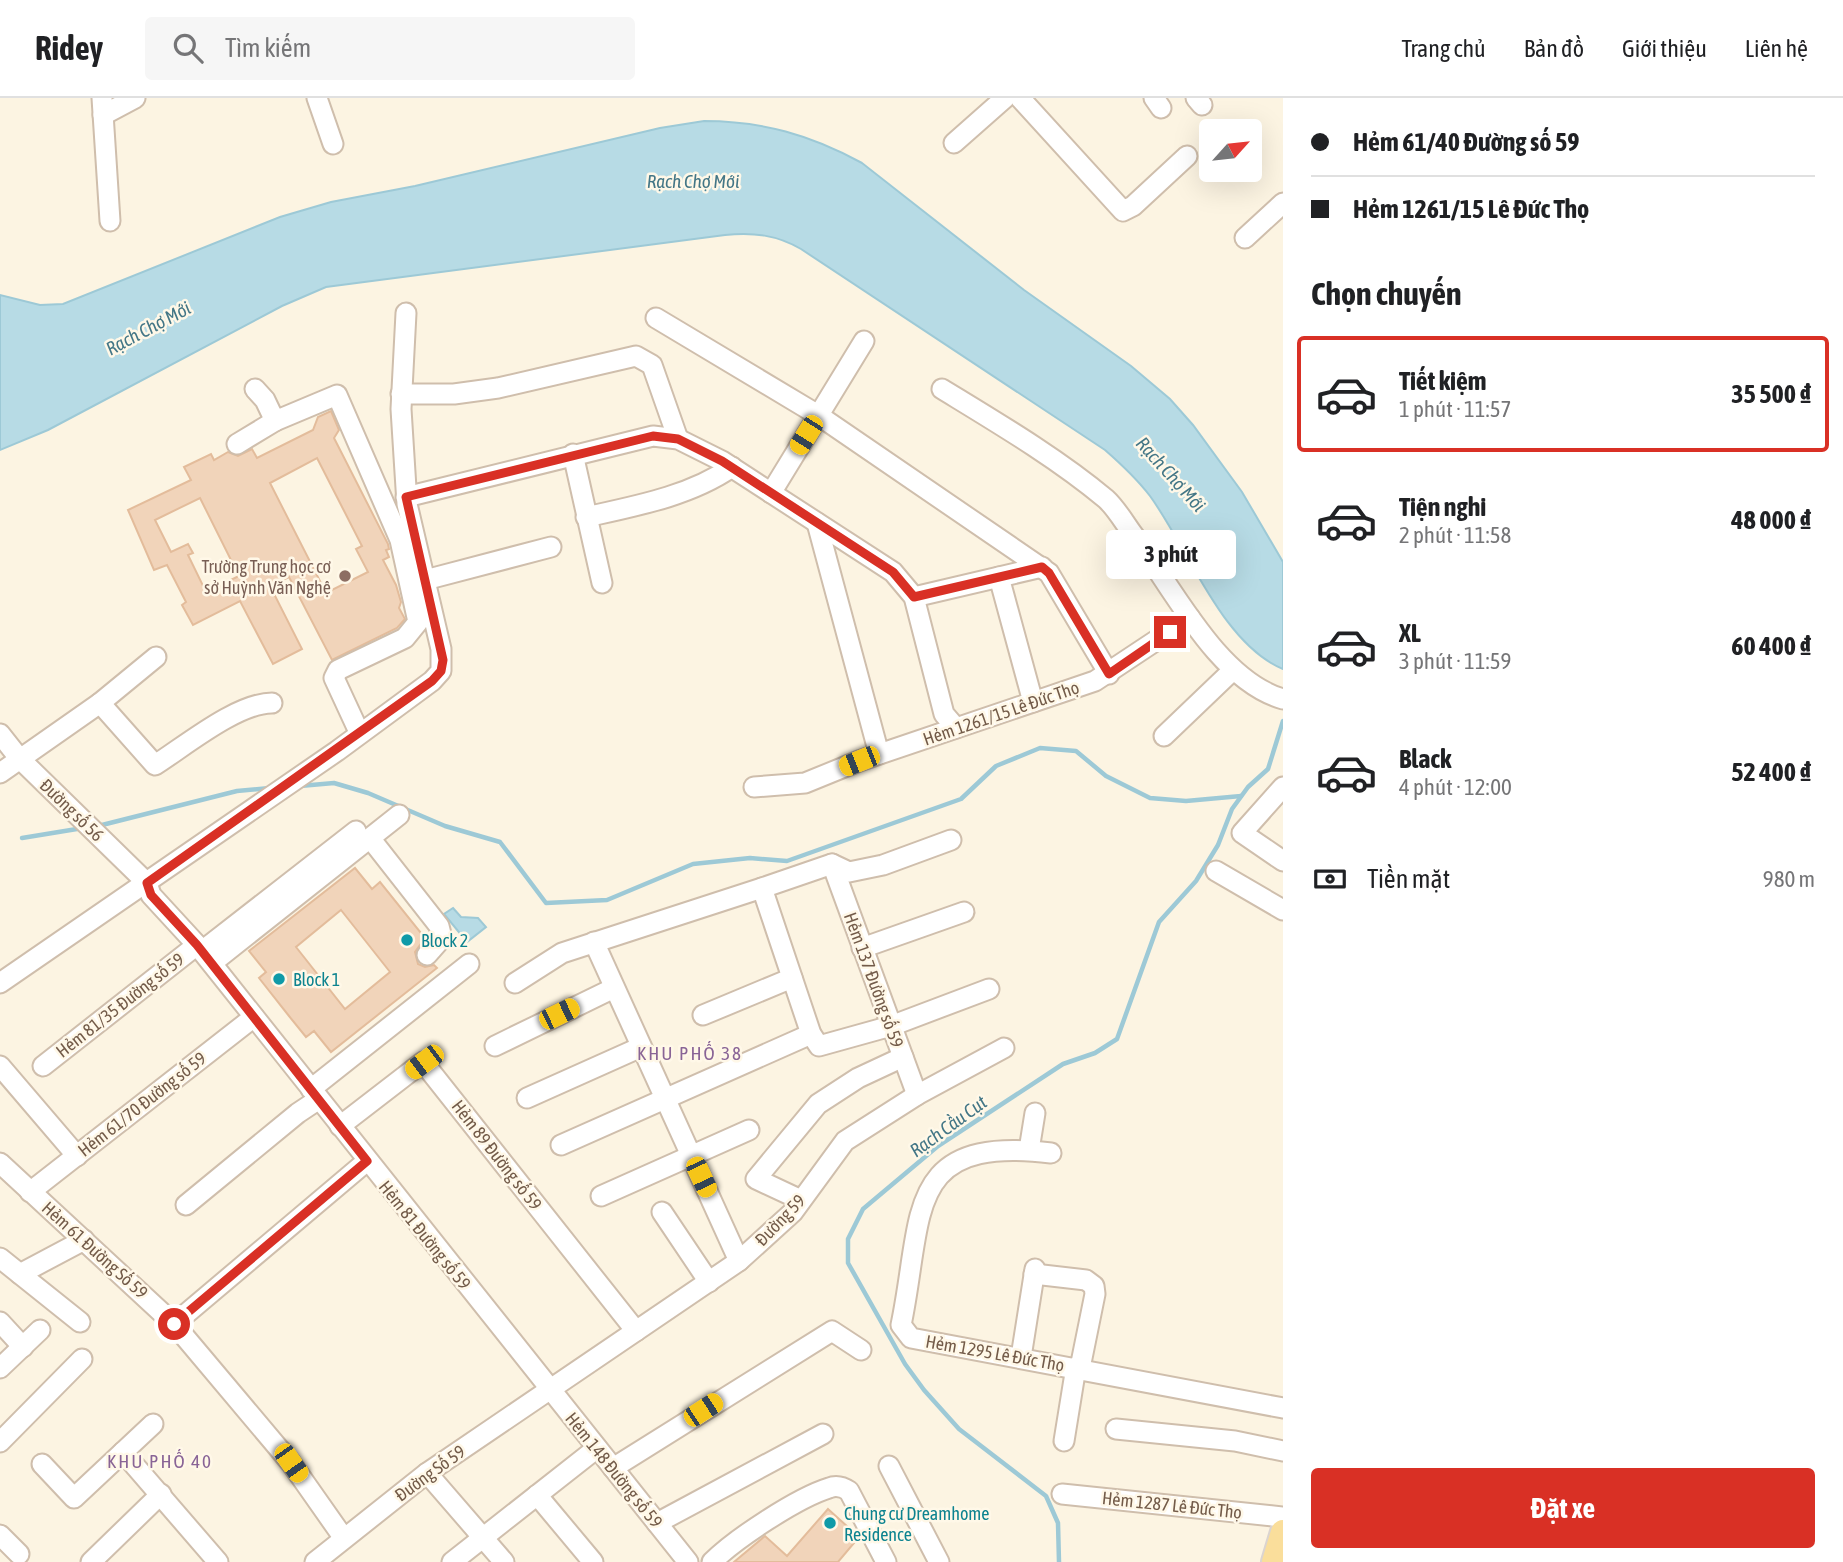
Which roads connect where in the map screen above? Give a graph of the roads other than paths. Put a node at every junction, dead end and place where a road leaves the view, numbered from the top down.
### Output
1 (135, 98) edge
2 (317, 98) edge
3 (1005, 98) edge
4 (1020, 98) edge
5 (102, 107) edge
6 (954, 143) dead end
7 (333, 144) dead end
8 (1187, 156) dead end
9 (1283, 203) edge
10 (110, 221) dead end
11 (1245, 238) dead end
12 (406, 313) dead end
13 (656, 318) dead end
14 (864, 341) dead end
15 (255, 389) dead end
16 (942, 389) dead end
17 (401, 394) junction
18 (818, 415) junction
19 (275, 421) junction
20 (678, 439) junction
21 (237, 444) dead end
22 (573, 454) junction
23 (732, 467) junction
24 (771, 492) junction
25 (406, 497) junction
26 (586, 517) junction
27 (817, 523) junction
28 (551, 547) dead end
29 (1042, 567) junction
30 (999, 577) junction
31 (425, 580) junction
32 (602, 583) dead end
33 (914, 597) junction
34 (1190, 618) junction
35 (156, 657) dead end
36 (1233, 670) junction
37 (1109, 674) junction
38 (1275, 697) edge
39 (1033, 702) junction
40 (100, 703) junction
41 (272, 703) dead end
42 (956, 728) junction
43 (359, 732) junction
44 (0, 734) edge
45 (1164, 736) dead end
46 (880, 754) junction
47 (19, 758) junction
48 (0, 773) edge
49 (754, 787) dead end
50 (1283, 787) edge
51 (399, 815) dead end
52 (363, 835) junction
53 (951, 840) dead end
54 (1283, 862) edge
55 (832, 864) junction
56 (1216, 870) dead end
57 (147, 883) junction
58 (762, 888) junction
59 (1283, 910) edge
60 (964, 912) dead end
61 (594, 942) junction
62 (862, 947) junction
63 (204, 953) junction
64 (427, 955) dead end
65 (469, 964) dead end
66 (792, 978) junction
67 (0, 983) edge
68 (515, 983) dead end
69 (614, 988) junction
70 (989, 989) dead end
71 (704, 1015) dead end
72 (254, 1017) junction
73 (891, 1026) junction
74 (810, 1034) junction
75 (495, 1046) dead end
76 (641, 1047) junction
77 (1004, 1048) dead end
78 (903, 1058) junction
79 (0, 1066) edge
80 (43, 1066) dead end
81 (315, 1094) junction
82 (917, 1095) junction
83 (527, 1098) dead end
84 (665, 1099) junction
85 (1035, 1113) dead end
86 (340, 1126) junction
87 (749, 1130) dead end
88 (561, 1145) dead end
89 (1029, 1150) junction
90 (1051, 1153) dead end
91 (76, 1156) junction
92 (691, 1156) junction
93 (367, 1161) junction
94 (1, 1165) edge
95 (30, 1192) junction
96 (601, 1196) dead end
97 (801, 1200) junction
98 (186, 1205) dead end
99 (662, 1212) dead end
100 (84, 1240) junction
101 (0, 1258) edge
102 (739, 1261) junction
103 (20, 1274) junction
104 (709, 1282) junction
105 (0, 1322) edge
106 (80, 1322) dead end
107 (174, 1324) junction
108 (40, 1330) dead end
109 (636, 1331) junction
110 (23, 1347) junction
111 (861, 1350) dead end
112 (1021, 1357) junction
113 (82, 1359) dead end
114 (1078, 1367) junction
115 (0, 1368) edge
116 (549, 1390) junction
117 (1283, 1408) edge
118 (153, 1424) dead end
119 (1116, 1429) dead end
120 (823, 1434) dead end
121 (0, 1441) edge
122 (1065, 1441) dead end
123 (597, 1448) junction
124 (1283, 1451) edge
125 (123, 1452) junction
126 (42, 1464) dead end
127 (889, 1466) dead end
128 (614, 1468) junction
129 (427, 1473) junction
130 (161, 1494) junction
131 (1062, 1494) dead end
132 (537, 1495) junction
133 (1283, 1517) edge
134 (657, 1524) junction
135 (1283, 1532) edge
136 (0, 1535) edge
137 (343, 1537) junction
138 (483, 1537) junction
139 (19, 1554) dead end
140 (683, 1556) edge
141 (91, 1562) edge
142 (218, 1562) edge
143 (315, 1562) edge
144 (452, 1562) edge
145 (504, 1562) edge
146 (593, 1562) edge
147 (712, 1562) edge
148 (886, 1562) edge
149 (939, 1562) edge
150 (1273, 1562) edge

1 - 5 street
2 - 7 street
3 - 6 street
4 - 8 street
5 - 10 street
9 - 11 street
12 - 17 street
13 - 18 street
14 - 18 street
15 - 19 street
16 - 34 street
17 - 20 street
17 - 25 street
18 - 24 street
18 - 29 street
19 - 21 street
19 - 43 street
20 - 22 street
20 - 23 street
22 - 25 street
22 - 26 street
23 - 24 street
23 - 26 street
24 - 27 street
25 - 31 street
26 - 32 street
27 - 33 street
27 - 46 street
28 - 31 street
29 - 30 street
29 - 37 street
30 - 33 street
30 - 39 street
31 - 43 street
33 - 42 street
34 - 36 street
34 - 37 street, Hẻm 1261/15 Lê Đức Thọ
35 - 40 street
36 - 38 street
36 - 45 street
37 - 39 street, Hẻm 1261/15 Lê Đức Thọ
39 - 42 street, Hẻm 1261/15 Lê Đức Thọ
40 - 41 street
40 - 47 street
42 - 46 street, Hẻm 1261/15 Lê Đức Thọ
43 - 57 street
44 - 47 street, Đường số 56
46 - 49 street, Hẻm 1261/15 Lê Đức Thọ
47 - 48 street
47 - 57 street, Đường số 56
50 - 54 street
51 - 52 street, Hẻm 81/35 Đường số 59
52 - 63 street, Hẻm 81/35 Đường số 59
52 - 64 street
53 - 55 street
55 - 58 street
55 - 62 street, Hẻm 137 Đường số 59
56 - 59 street
57 - 63 street, Hẻm 81 Đường số 59
57 - 67 street
58 - 61 street
58 - 66 street
60 - 62 street
61 - 68 street
61 - 69 street
62 - 73 street, Hẻm 137 Đường số 59
63 - 72 street, Hẻm 81 Đường số 59
63 - 80 street, Hẻm 81/35 Đường số 59
65 - 81 street
66 - 71 street
66 - 74 street
69 - 75 street
69 - 76 street
70 - 73 street
72 - 81 street, Hẻm 81 Đường số 59
72 - 91 street, Hẻm 61/70 Đường số 59
73 - 74 street
73 - 78 street, Hẻm 137 Đường số 59
74 - 84 street
76 - 83 street
76 - 84 street
77 - 82 street, Đường 59
78 - 82 street, Hẻm 137 Đường số 59
78 - 97 street
79 - 91 street
81 - 86 street, Hẻm 81 Đường số 59
81 - 98 street
82 - 97 street, Đường 59
84 - 88 street
84 - 92 street
85 - 89 street
86 - 93 street, Hẻm 81 Đường số 59
86 - 109 street, Hẻm 89 Đường số 59
87 - 92 street
89 - 90 street, Hẻm 1295 Lê Đức Thọ
89 - 112 street, Hẻm 1295 Lê Đức Thọ
91 - 95 street, Hẻm 61/70 Đường số 59
92 - 96 street
92 - 102 street
93 - 107 street
93 - 116 street, Hẻm 81 Đường số 59
94 - 95 street, Hẻm 61 Đường Số 59
95 - 100 street, Hẻm 61 Đường Số 59
97 - 102 street, Đường 59
99 - 104 street
100 - 103 street
100 - 107 street, Hẻm 61 Đường Số 59
101 - 103 street
102 - 104 street, Đường 59
103 - 106 street
104 - 109 street, Đường 59
105 - 110 street
107 - 137 street, Hẻm 61 Đường Số 59
108 - 110 street
109 - 116 street, Đường 59
110 - 115 street
111 - 128 street
112 - 114 street, Hẻm 1295 Lê Đức Thọ
112 - 114 street
113 - 121 street
114 - 117 street, Hẻm 1295 Lê Đức Thọ
114 - 122 street
116 - 123 street, Hẻm 148 Đường số 59
116 - 129 street, Đường Số 59
118 - 125 street
119 - 124 street
120 - 134 street
123 - 128 street, Hẻm 148 Đường số 59
123 - 132 street
125 - 126 street
125 - 130 street
127 - 149 street
128 - 134 street, Hẻm 148 Đường số 59
129 - 137 street, Đường Số 59
129 - 138 street
130 - 141 street
130 - 142 street
131 - 133 street, Hẻm 1287 Lê Đức Thọ
132 - 138 street
132 - 146 street
134 - 140 street, Hẻm 148 Đường số 59
135 - 150 main road
136 - 139 street
137 - 143 street, Đường Số 59
138 - 144 street
138 - 145 street
147 - 148 street

